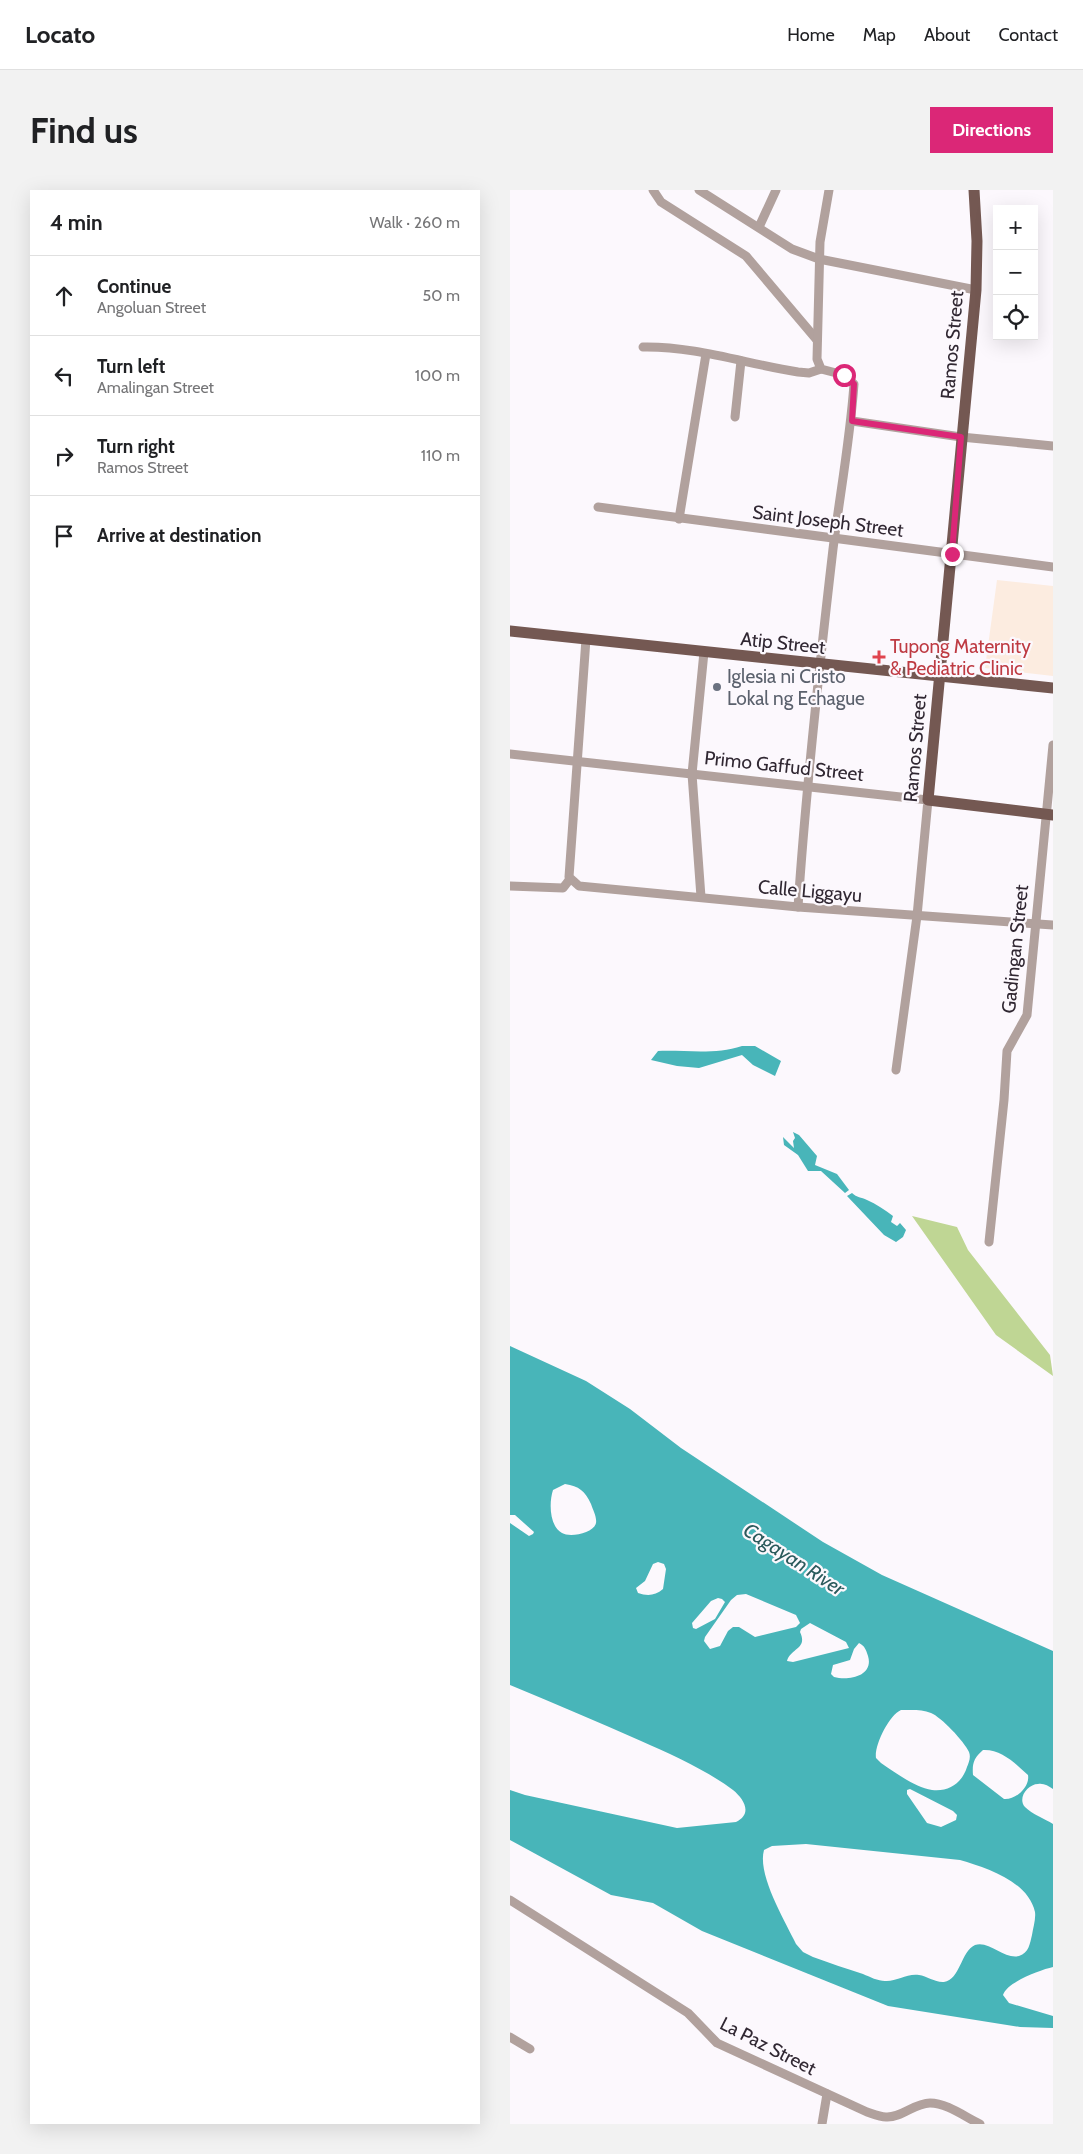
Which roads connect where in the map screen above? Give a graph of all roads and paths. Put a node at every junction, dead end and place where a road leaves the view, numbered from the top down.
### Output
1 (653, 190) edge
2 (699, 190) edge
3 (776, 190) edge
4 (829, 190) edge
5 (974, 190) edge
6 (759, 227) junction
7 (818, 260) junction
8 (976, 290) junction
9 (817, 340) junction
10 (643, 347) dead end
11 (706, 354) junction
12 (741, 362) junction
13 (821, 369) junction
14 (735, 417) dead end
15 (852, 421) junction
16 (961, 437) junction
17 (1053, 446) edge
18 (598, 507) dead end
19 (679, 518) junction
20 (835, 539) junction
21 (952, 554) junction
22 (1053, 566) edge
23 (510, 631) edge
24 (586, 639) junction
25 (704, 652) junction
26 (820, 664) junction
27 (938, 676) junction
28 (1053, 688) edge
29 (1053, 744) edge
30 (510, 754) edge
31 (579, 762) junction
32 (692, 774) junction
33 (806, 786) junction
34 (928, 800) junction
35 (1049, 814) edge
36 (569, 878) junction
37 (510, 886) edge
38 (701, 897) junction
39 (798, 907) junction
40 (917, 916) junction
41 (1035, 923) junction
42 (1053, 925) edge
43 (896, 1070) dead end
44 (989, 1242) dead end
45 (510, 1900) edge
46 (510, 2038) edge
47 (530, 2049) dead end
48 (827, 2094) junction
49 (822, 2124) edge
50 (980, 2124) edge

1 - 9 street
2 - 6 street
3 - 6 street
4 - 7 street
5 - 8 main road, Ramos Street
6 - 7 street
7 - 8 street
7 - 9 street
8 - 16 main road, Ramos Street
9 - 13 street
10 - 11 street
11 - 12 street
11 - 19 street
12 - 13 street
12 - 14 street
13 - 15 street
15 - 16 street
15 - 20 street
16 - 17 street
16 - 21 main road, Ramos Street
18 - 19 street, Saint Joseph Street
19 - 20 street, Saint Joseph Street
20 - 21 street, Saint Joseph Street
20 - 26 street
21 - 22 street, Saint Joseph Street
21 - 27 main road, Ramos Street
23 - 24 main road, Atip Street
24 - 25 main road, Atip Street
24 - 31 street
25 - 26 main road, Atip Street
25 - 32 street
26 - 27 main road, Atip Street
26 - 33 street
27 - 28 main road, Atip Street
27 - 34 main road, Ramos Street
29 - 35 street, Gadingan Street
30 - 31 street, Primo Gaffud Street
31 - 32 street, Primo Gaffud Street
31 - 36 street
32 - 33 street, Primo Gaffud Street
32 - 38 street
33 - 34 street, Primo Gaffud Street
33 - 39 street
34 - 35 main road, Primo Gaffud Street
34 - 40 street, Ramos Street
35 - 41 street, Gadingan Street
36 - 37 street
36 - 38 street, Calle Liggayu
38 - 39 street, Calle Liggayu
39 - 40 street, Calle Liggayu
40 - 41 street, Calle Liggayu
40 - 43 street, Ramos Street
41 - 42 street, Calle Liggayu
41 - 44 street, Gadingan Street
45 - 48 street, La Paz Street
46 - 47 street
48 - 49 street
48 - 50 street, La Paz Street

